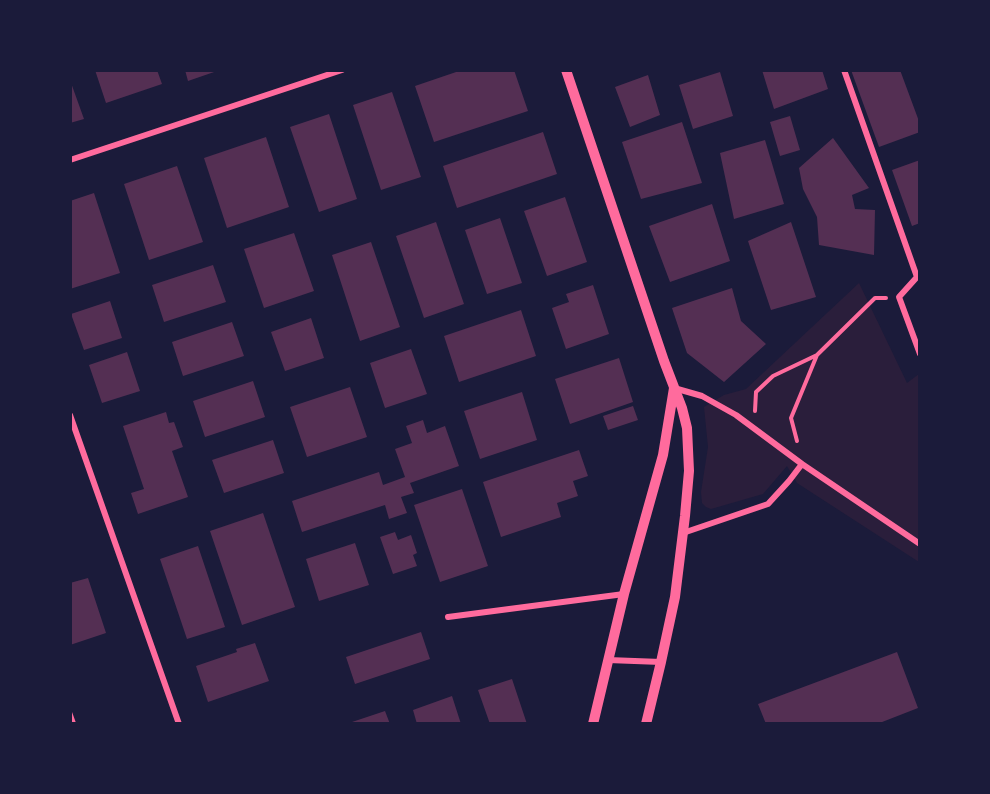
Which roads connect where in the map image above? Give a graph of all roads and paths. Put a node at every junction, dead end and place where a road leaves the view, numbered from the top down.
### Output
1 (342, 70) edge
2 (566, 70) edge
3 (844, 70) edge
4 (70, 160) edge
5 (899, 297) junction
6 (818, 354) junction
7 (920, 354) edge
8 (674, 387) junction
9 (70, 415) edge
10 (755, 430) junction
11 (802, 464) junction
12 (683, 533) junction
13 (920, 544) edge
14 (624, 594) junction
15 (448, 617) dead end
16 (608, 660) junction
17 (661, 662) junction
18 (70, 712) edge
19 (74, 723) edge
20 (178, 723) edge
21 (593, 723) edge
22 (646, 723) edge

1 - 4 street
2 - 8 street
3 - 5 street
5 - 6 path
5 - 7 street
6 - 10 path
6 - 11 path
8 - 10 street
8 - 12 street
8 - 14 street
9 - 20 street
10 - 11 street
11 - 12 street
11 - 13 street
12 - 17 street
14 - 15 street
14 - 16 street
16 - 17 street
16 - 21 street
17 - 22 street
18 - 19 lane

